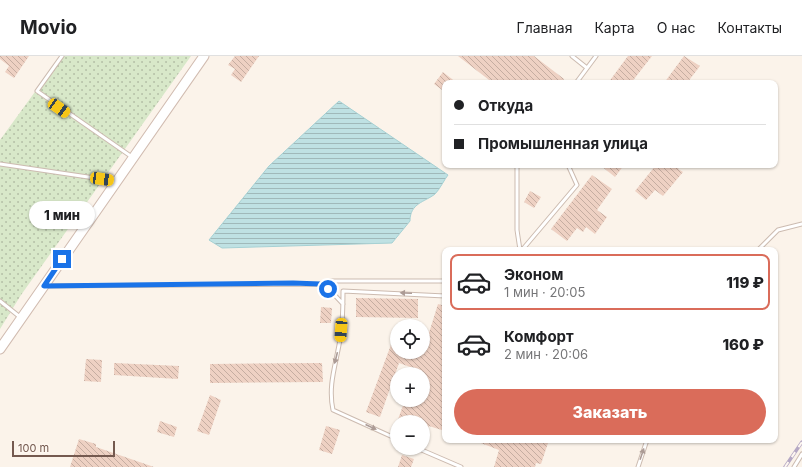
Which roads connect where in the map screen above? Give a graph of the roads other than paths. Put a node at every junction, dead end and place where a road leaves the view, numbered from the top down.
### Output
1 (62, 56) edge
2 (204, 56) edge
3 (572, 56) edge
4 (596, 56) edge
5 (587, 68) junction
6 (578, 80) edge
7 (133, 158) junction
8 (0, 164) edge
9 (517, 168) edge
10 (569, 168) edge
11 (117, 181) junction
12 (802, 224) edge
13 (520, 247) edge
14 (524, 247) edge
15 (761, 247) edge
16 (442, 281) edge
17 (320, 284) junction
18 (44, 286) junction
19 (442, 296) edge
20 (0, 300) edge
21 (343, 304) junction
22 (22, 318) junction
23 (0, 349) edge
24 (390, 436) edge
25 (646, 443) edge
26 (430, 454) edge
27 (802, 454) edge
28 (461, 467) edge
29 (638, 467) edge
30 (794, 467) edge

1 - 7 lane
2 - 7 street
3 - 5 lane
4 - 5 lane
5 - 6 lane
7 - 11 street
8 - 11 lane
9 - 13 lane
10 - 14 lane
11 - 18 street
12 - 15 lane
16 - 17 lane
17 - 18 lane
17 - 21 lane
18 - 22 street
19 -> 21 lane
20 - 22 lane
21 -> 24 lane
22 - 23 street
29 -> 25 lane
26 - 28 lane
27 - 30 lane

